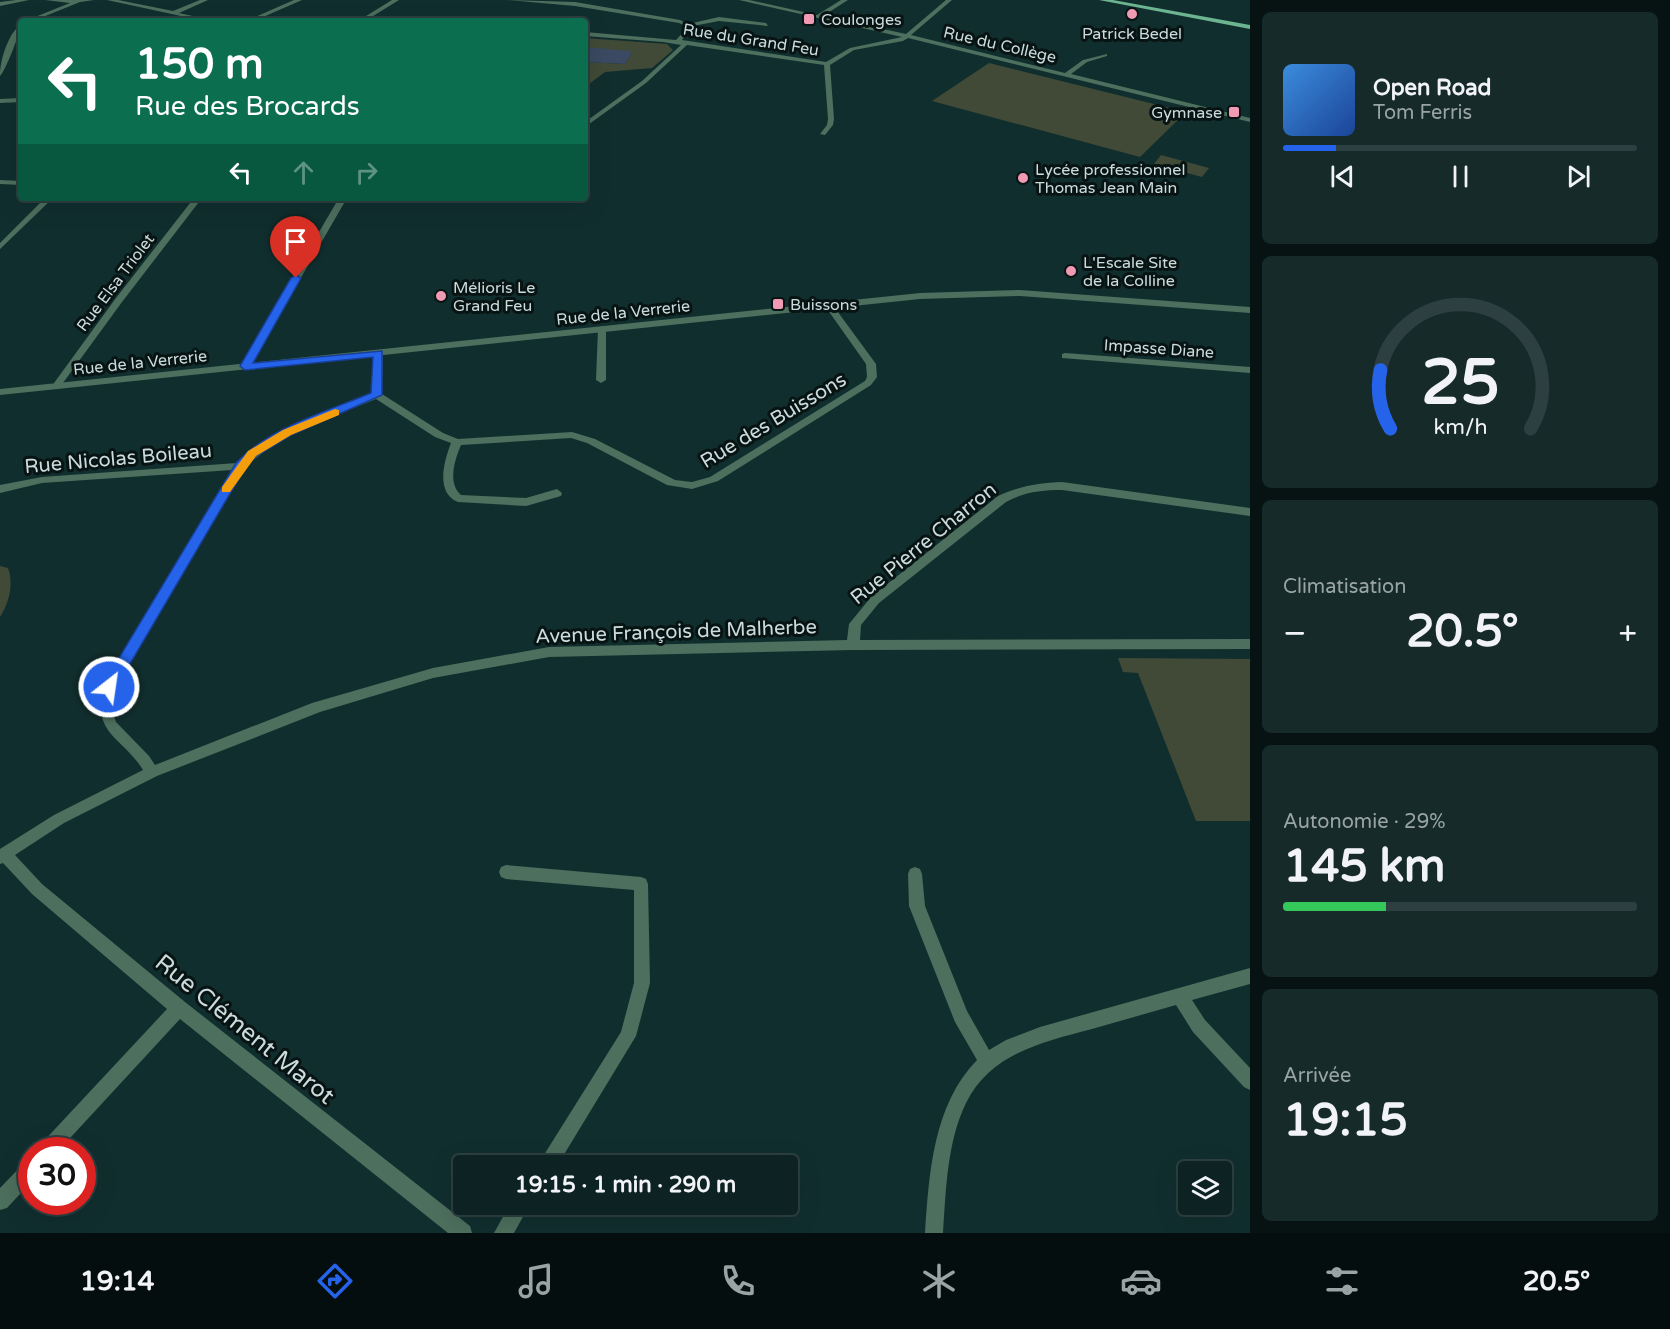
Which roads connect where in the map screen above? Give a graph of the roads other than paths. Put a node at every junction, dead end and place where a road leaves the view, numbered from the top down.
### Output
1 (16, 0) edge
2 (26, 0) edge
3 (49, 0) edge
4 (91, 0) edge
5 (110, 0) edge
6 (206, 0) edge
7 (299, 0) edge
8 (396, 0) edge
9 (510, 0) edge
10 (742, 0) edge
11 (845, 0) edge
12 (949, 0) edge
13 (1102, 0) edge
14 (78, 2) junction
15 (1, 4) edge
16 (173, 13) junction
17 (37, 15) junction
18 (817, 17) junction
19 (32, 18) edge
20 (197, 18) edge
21 (256, 18) edge
22 (366, 18) edge
23 (689, 25) junction
24 (766, 25) dead end
25 (1250, 27) edge
26 (18, 30) edge
27 (588, 34) edge
28 (907, 36) junction
29 (680, 42) junction
30 (1106, 55) dead end
31 (9, 57) junction
32 (0, 58) edge
33 (827, 64) junction
34 (0, 74) edge
35 (1066, 74) junction
36 (18, 100) edge
37 (0, 101) edge
38 (1250, 120) edge
39 (588, 123) edge
40 (824, 134) dead end
41 (0, 183) edge
42 (18, 183) edge
43 (46, 201) edge
44 (196, 201) edge
45 (341, 201) edge
46 (0, 247) edge
47 (829, 306) junction
48 (1250, 310) edge
49 (602, 329) junction
50 (378, 353) junction
51 (1065, 356) dead end
52 (245, 366) junction
53 (1250, 370) edge
54 (601, 380) dead end
55 (57, 385) junction
56 (0, 392) edge
57 (377, 395) junction
58 (457, 442) junction
59 (240, 466) junction
60 (0, 489) edge
61 (557, 493) dead end
62 (1250, 512) edge
63 (1250, 644) edge
64 (853, 645) junction
65 (152, 772) junction
66 (2, 855) edge
67 (506, 872) dead end
68 (915, 874) dead end
69 (1250, 976) edge
70 (1180, 997) junction
71 (179, 1008) junction
72 (987, 1062) junction
73 (1250, 1081) edge
74 (59, 1137) edge
75 (553, 1155) edge
76 (18, 1182) edge
77 (0, 1201) edge
78 (514, 1215) edge
79 (463, 1233) edge
80 (503, 1233) edge
81 (934, 1233) edge

1 - 15 street
2 - 15 street
3 - 14 street
3 - 17 street
4 - 14 street
5 - 16 street
6 - 16 street
7 - 21 street
8 - 22 street
9 - 23 street
10 - 18 street, Rue du Collège
11 - 18 street
12 - 28 street
13 - 25 main road
14 - 17 street
16 - 20 street
17 - 19 street
18 - 28 street, Rue du Collège
23 - 24 street
23 - 29 street
26 - 31 street
27 - 29 street, Rue du Grand Feu
28 - 33 street, Rue du Grand Feu
28 - 35 street, Rue du Collège
29 - 33 street, Rue du Grand Feu
29 - 39 street
30 - 35 street
31 - 32 street
31 - 34 street
33 - 40 street
35 - 38 street, Rue du Collège
36 - 37 street
41 - 42 street
43 - 46 street
44 - 55 street, Rue Elsa Triolet
45 - 52 street
47 - 48 street, Rue de la Verrerie
47 - 49 street, Rue de la Verrerie
47 - 58 street, Rue des Buissons
49 - 50 street, Rue de la Verrerie
49 - 54 street
50 - 52 street, Rue de la Verrerie
50 - 57 street
51 - 53 street, Impasse Diane
52 - 55 street, Rue de la Verrerie
55 - 56 street, Rue de la Verrerie
57 - 58 street, Rue des Buissons
57 - 59 street
58 - 61 street
59 - 60 street, Rue Nicolas Boileau
59 - 65 street
62 - 64 street, Rue Pierre Charron
63 - 64 street, Avenue François de Malherbe
64 - 65 street, Avenue François de Malherbe
65 - 66 street, Avenue François de Malherbe
66 - 71 street, Rue Clément Marot
67 - 75 street
68 - 72 street
69 - 70 street
70 - 72 street
70 - 73 street
71 - 74 street
71 - 79 street, Rue Clément Marot
72 - 81 street
76 - 77 street
78 - 80 street

